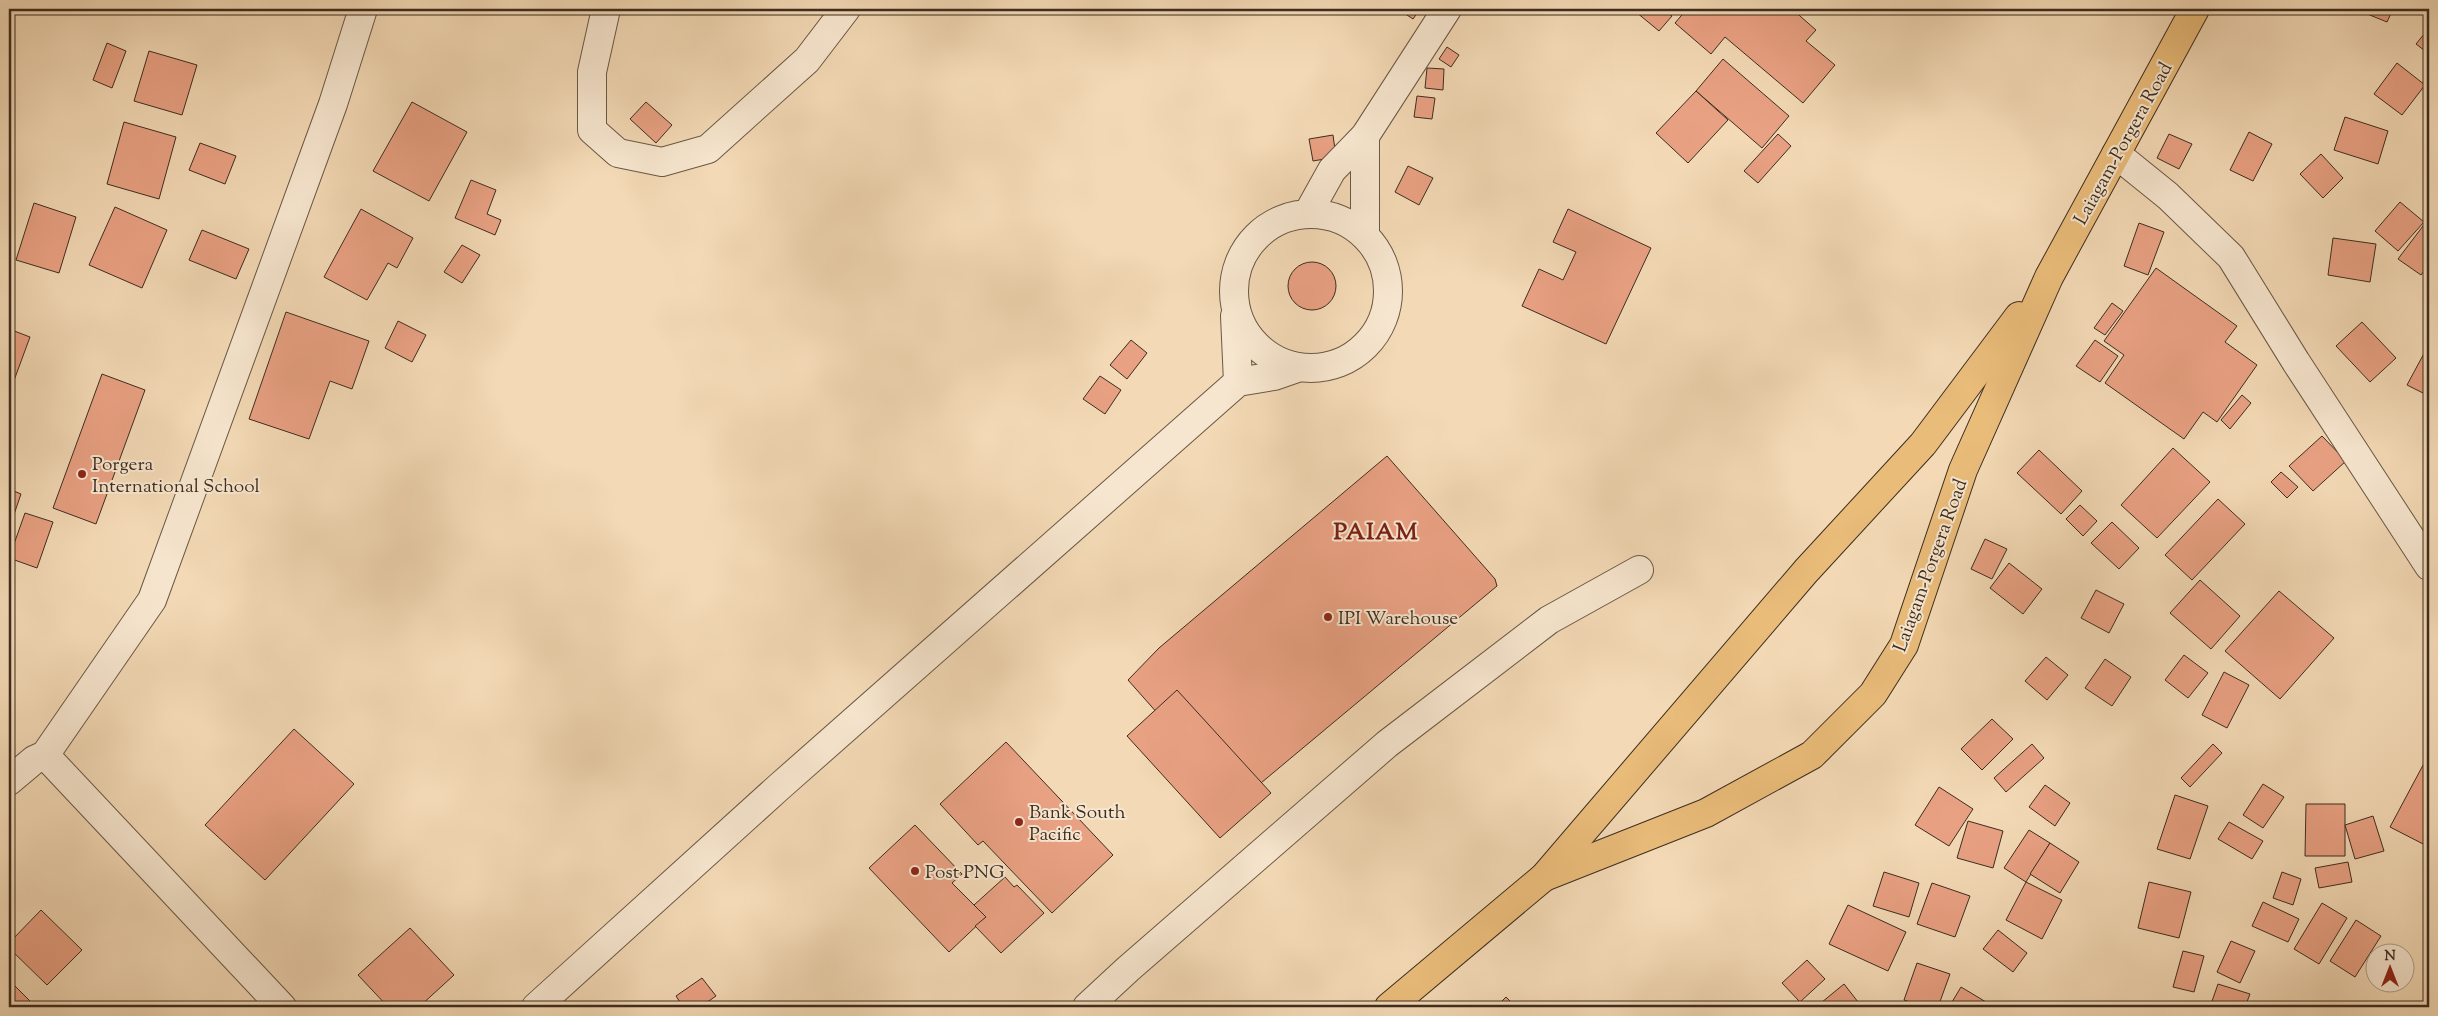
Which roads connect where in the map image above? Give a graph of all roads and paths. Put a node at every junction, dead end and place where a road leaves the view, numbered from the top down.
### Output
1 (363, 9) edge
2 (606, 9) edge
3 (846, 9) edge
4 (1447, 9) edge
5 (2195, 9) edge
6 (1365, 136) junction
7 (2116, 154) junction
8 (1308, 213) junction
9 (1365, 234) junction
10 (2049, 277) junction
11 (1234, 308) junction
12 (1297, 368) junction
13 (1238, 382) junction
14 (2429, 566) edge
15 (1639, 570) dead end
16 (45, 755) junction
17 (9, 781) edge
18 (1544, 877) junction
19 (282, 1007) edge
20 (536, 1007) edge
21 (1087, 1007) edge
22 (1389, 1007) edge

1 - 16 street
2 - 3 street
4 - 6 street
5 - 7 main road, Laiagam-Porgera Road
6 - 8 street
6 - 9 street
7 - 10 main road, Laiagam-Porgera Road
7 - 14 street
8 - 9 street
8 - 11 street
9 - 12 street
10 - 18 main road, Laiagam-Porgera Road
10 - 18 main road, Laiagam-Porgera Road
11 - 12 street
11 - 13 street
12 - 13 street
13 - 20 street
15 - 21 street
16 - 17 street
16 - 19 street
18 - 22 main road, Laiagam-Porgera Road

